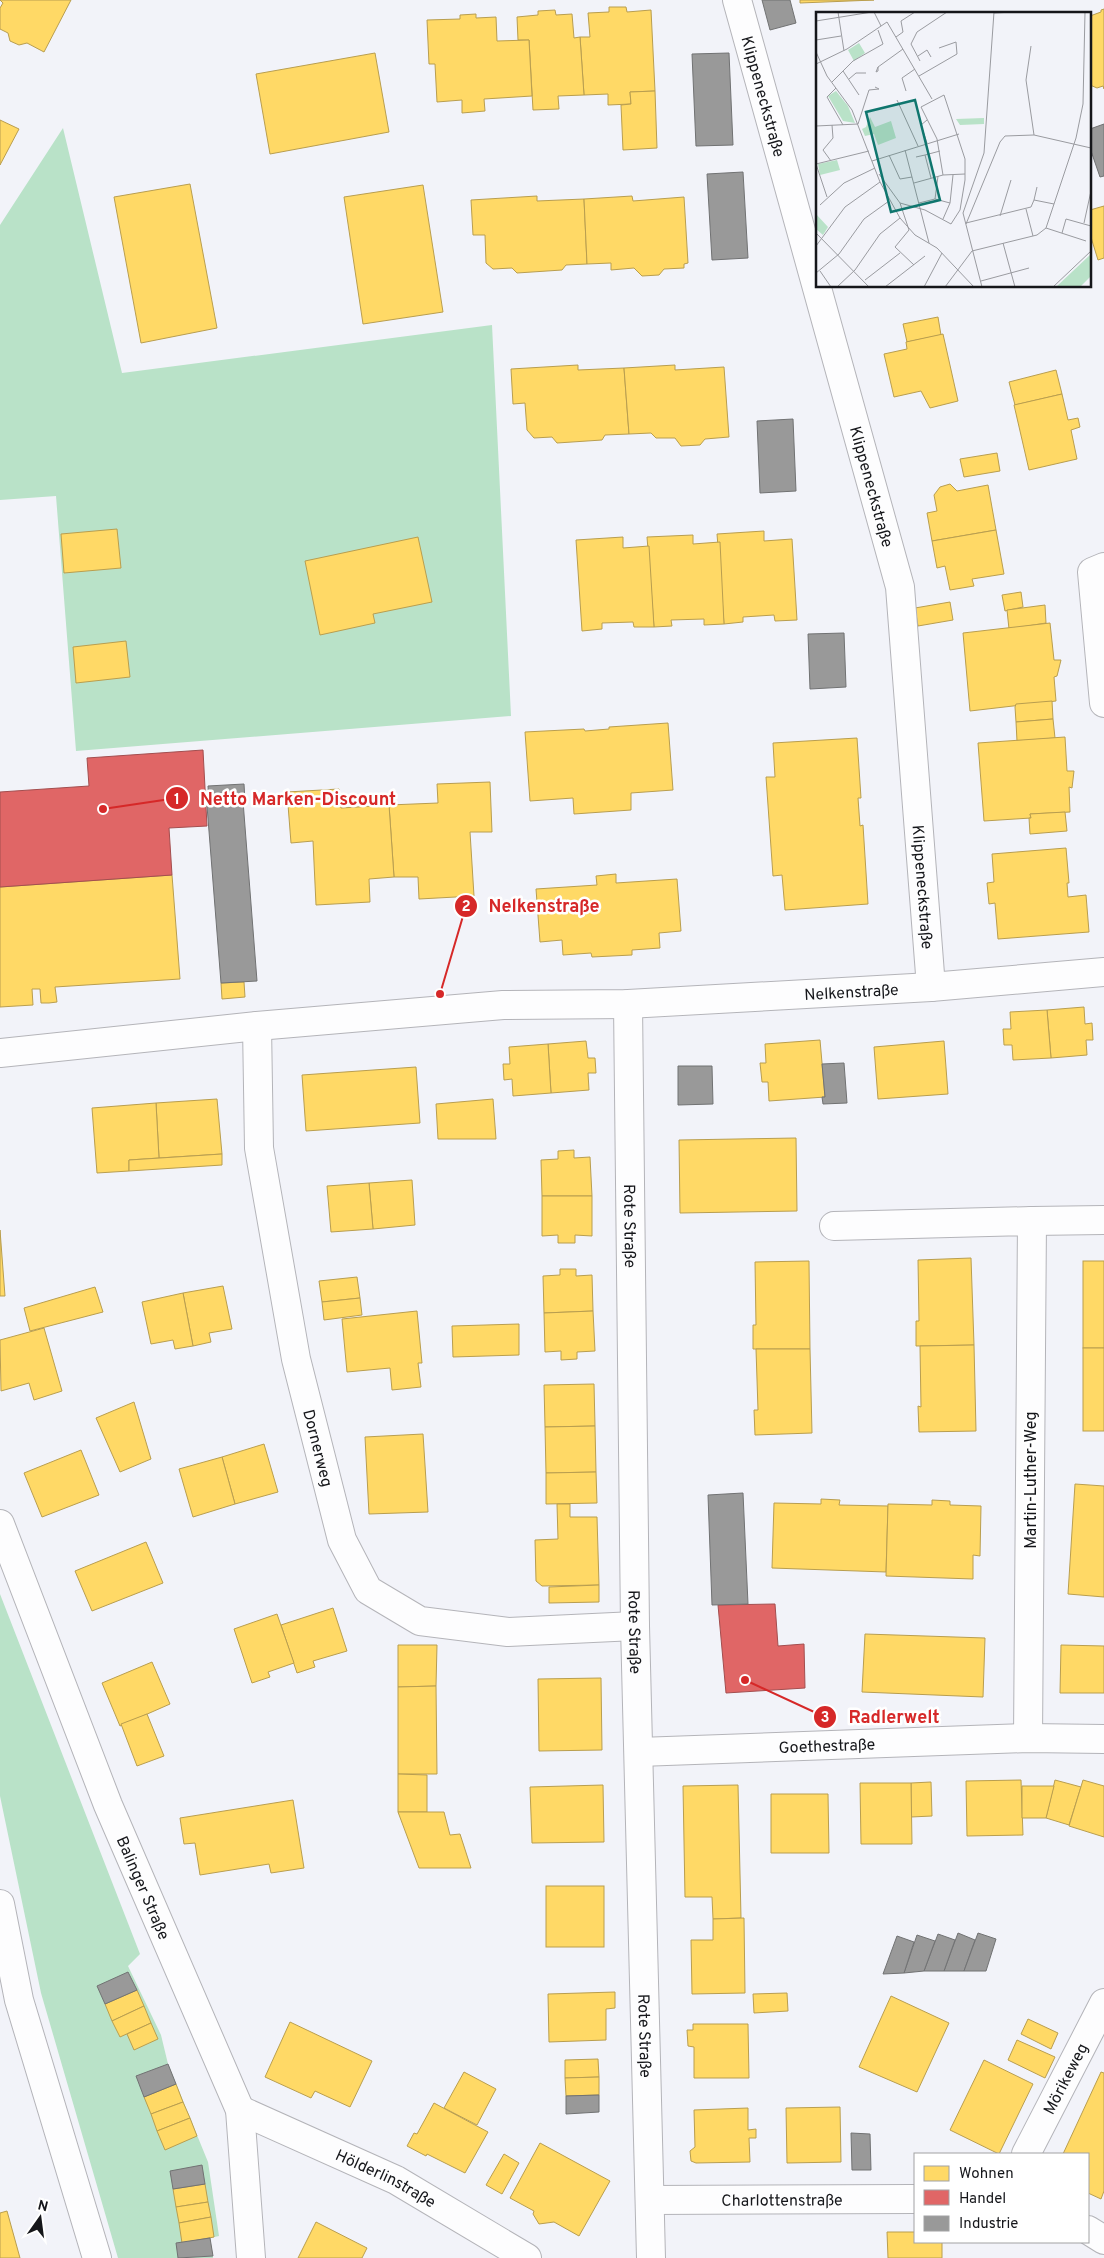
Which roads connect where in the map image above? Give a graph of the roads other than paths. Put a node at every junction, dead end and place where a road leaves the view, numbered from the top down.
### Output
1 (737, 0) edge
2 (816, 284) edge
3 (817, 288) edge
4 (1104, 566) edge
5 (1104, 703) edge
6 (1104, 972) edge
7 (931, 987) junction
8 (628, 1004) junction
9 (257, 1026) junction
10 (0, 1053) edge
11 (1104, 1220) edge
12 (1032, 1221) junction
13 (834, 1226) dead end
14 (0, 1524) edge
15 (635, 1626) junction
16 (1028, 1738) junction
17 (1104, 1739) edge
18 (639, 1752) junction
19 (0, 1904) edge
20 (10, 2003) edge
21 (1104, 2003) edge
22 (240, 2110) junction
23 (1027, 2153) edge
24 (914, 2198) edge
25 (650, 2200) junction
26 (1089, 2231) edge
27 (1104, 2240) edge
28 (97, 2258) edge
29 (252, 2258) edge
30 (526, 2258) edge
31 (651, 2258) edge

1 - 2 street, Klippeneckstraße
3 - 7 street, Klippeneckstraße
4 - 5 street
6 - 7 street, Nelkenstraße
7 - 8 street, Nelkenstraße
8 - 9 street, Nelkenstraße
8 - 15 street, Rote Straße
9 - 10 street, Nelkenstraße
9 - 15 street, Dornerweg
11 - 12 street
12 - 13 street
12 - 16 street, Martin-Luther-Weg
14 - 22 street, Balinger Straße
15 - 18 street, Rote Straße
16 - 17 street, Goethestraße
16 - 18 street, Goethestraße
18 - 25 street, Rote Straße
19 - 20 street
20 - 28 street
21 - 23 street, Mörikeweg
22 - 29 street, Balinger Straße
22 - 30 street, Hölderlinstraße
24 - 25 street, Charlottenstraße
25 - 31 street, Rote Straße
26 - 27 street

